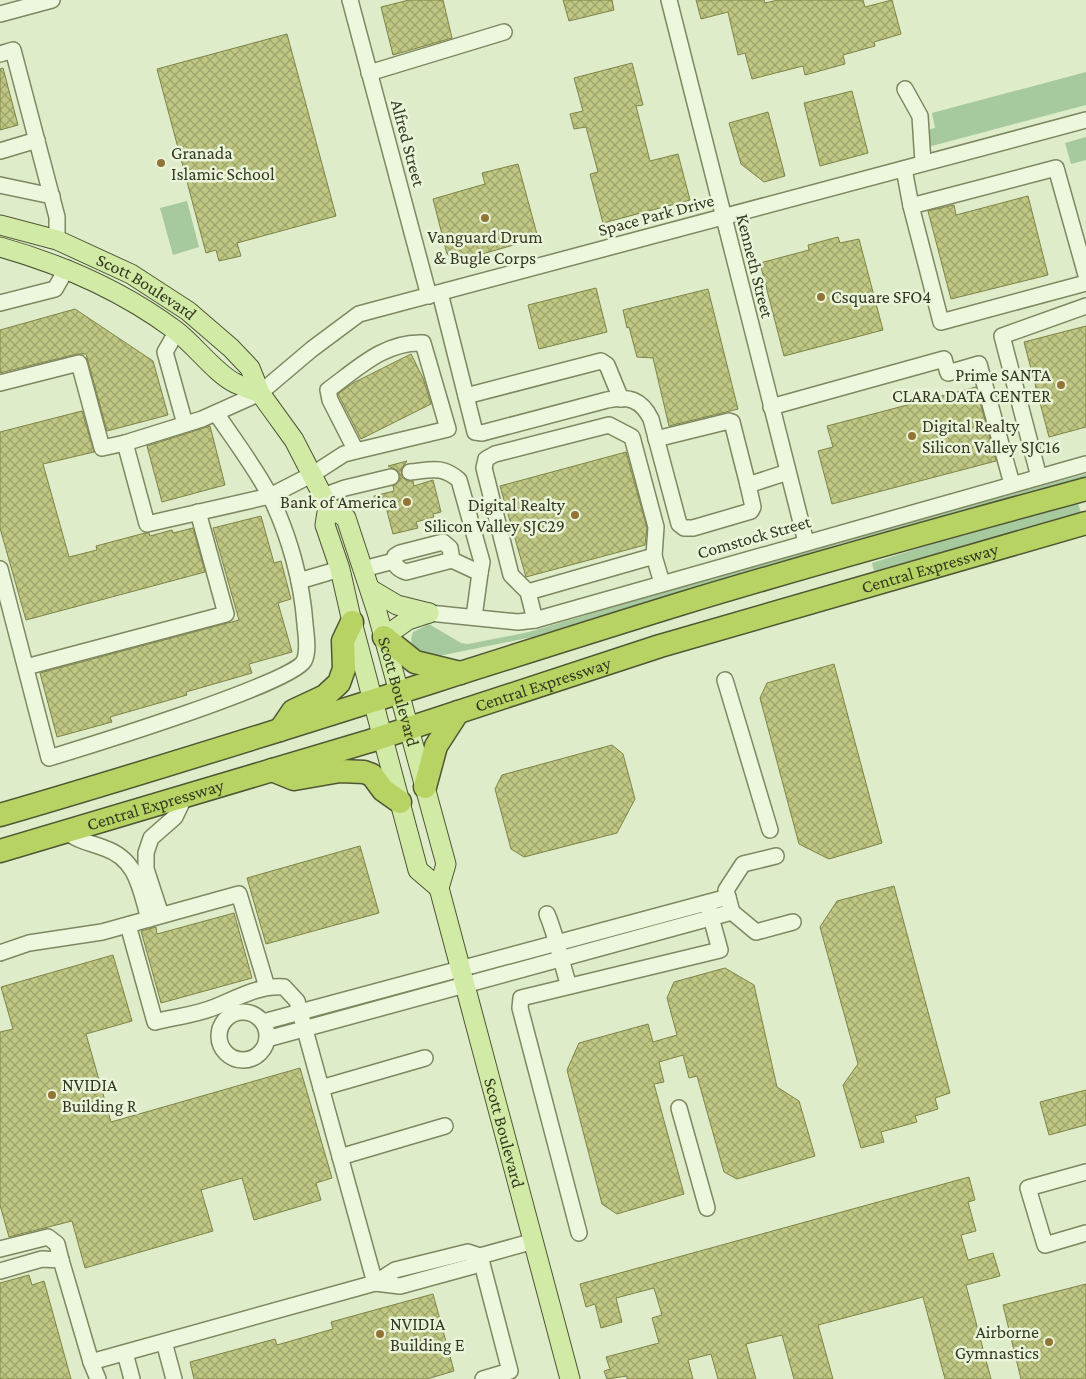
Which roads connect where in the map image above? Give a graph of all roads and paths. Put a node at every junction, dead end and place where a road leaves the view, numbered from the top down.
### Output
1 (350, 0) edge
2 (669, 0) edge
3 (43, 1) edge
4 (0, 14) edge
5 (504, 32) dead end
6 (0, 54) edge
7 (370, 73) junction
8 (905, 89) dead end
9 (1086, 120) edge
10 (37, 140) junction
11 (0, 151) edge
12 (923, 164) junction
13 (904, 169) junction
14 (0, 185) edge
15 (52, 196) junction
16 (911, 206) junction
17 (723, 217) junction
18 (0, 224) edge
19 (57, 240) junction
20 (0, 247) edge
21 (67, 268) junction
22 (1086, 275) edge
23 (1086, 283) edge
24 (434, 294) junction
25 (0, 303) edge
26 (1086, 306) edge
27 (177, 331) junction
28 (0, 383) edge
29 (260, 393) junction
30 (466, 396) junction
31 (621, 399) junction
32 (771, 407) junction
33 (216, 413) junction
34 (186, 424) junction
35 (656, 439) junction
36 (125, 443) junction
37 (356, 451) junction
38 (1086, 464) edge
39 (410, 472) dead end
40 (788, 472) junction
41 (313, 474) junction
42 (391, 476) dead end
43 (1039, 477) junction
44 (1012, 484) junction
45 (748, 485) junction
46 (1086, 489) edge
47 (270, 496) junction
48 (326, 501) junction
49 (198, 512) junction
50 (1086, 523) edge
51 (806, 542) junction
52 (654, 556) junction
53 (452, 560) junction
54 (394, 561) junction
55 (0, 569) edge
56 (340, 569) junction
57 (363, 569) junction
58 (480, 573) junction
59 (299, 581) junction
60 (662, 583) junction
61 (370, 589) junction
62 (528, 592) junction
63 (429, 613) junction
64 (474, 617) junction
65 (535, 620) junction
66 (352, 622) junction
67 (384, 637) junction
68 (26, 667) junction
69 (460, 673) junction
70 (725, 680) dead end
71 (399, 693) junction
72 (374, 701) junction
73 (458, 712) junction
74 (408, 728) junction
75 (280, 730) junction
76 (383, 736) junction
77 (272, 770) junction
78 (425, 787) junction
79 (185, 796) junction
80 (400, 802) junction
81 (0, 815) edge
82 (770, 830) dead end
83 (65, 831) junction
84 (3, 853) edge
85 (776, 856) dead end
86 (439, 888) junction
87 (730, 904) junction
88 (709, 910) junction
89 (548, 914) dead end
90 (155, 917) junction
91 (793, 922) dead end
92 (128, 925) junction
93 (558, 942) junction
94 (0, 953) edge
95 (560, 959) junction
96 (464, 976) junction
97 (569, 986) junction
98 (267, 987) junction
99 (300, 1012) junction
100 (263, 1022) junction
101 (305, 1029) junction
102 (267, 1039) junction
103 (426, 1058) dead end
104 (321, 1088) junction
105 (679, 1108) dead end
106 (445, 1126) dead end
107 (340, 1156) junction
108 (1086, 1172) edge
109 (707, 1208) dead end
110 (579, 1233) dead end
111 (1086, 1233) edge
112 (534, 1241) junction
113 (0, 1249) edge
114 (480, 1256) junction
115 (61, 1260) junction
116 (0, 1271) edge
117 (375, 1283) junction
118 (164, 1342) junction
119 (125, 1353) junction
120 (91, 1362) junction
121 (98, 1379) edge
122 (132, 1379) edge
123 (174, 1379) edge
124 (483, 1379) edge
125 (570, 1379) edge

1 - 7 street, Alfred Street
2 - 17 street, Kenneth Street
3 - 4 street
5 - 7 street
6 - 10 street
7 - 24 street, Alfred Street
8 - 12 street
9 - 12 street, Space Park Drive
10 - 11 street
10 - 15 street
12 - 13 street, Space Park Drive
13 - 16 street
13 - 17 street, Space Park Drive
14 - 15 street
15 - 19 street
16 - 22 street
16 - 23 street
17 - 24 street, Space Park Drive
17 - 32 street, Kenneth Street
18 - 19 main road, Scott Boulevard
19 - 29 main road, Scott Boulevard
20 - 21 main road, Scott Boulevard
21 - 25 street
21 - 27 main road, Scott Boulevard
24 - 29 street, Space Park Drive
24 - 30 street, Alfred Street
26 - 43 street
27 - 29 main road, Scott Boulevard
27 - 34 street
28 - 36 street, Space Park Drive
29 - 33 street, Space Park Drive
29 - 41 main road, Scott Boulevard
30 - 31 street
30 - 31 street, Alfred Street
31 - 35 street
32 - 40 street, Kenneth Street
32 - 44 street
33 - 34 street, Space Park Drive
33 - 47 street
34 - 36 street, Space Park Drive
35 - 45 street
35 - 45 street
36 - 49 street
37 - 37 street
37 - 41 street
38 - 43 street, Comstock Street
39 - 58 street
40 - 45 street
40 - 51 street, Kenneth Street
41 - 47 street
41 - 48 main road, Scott Boulevard
42 - 48 street
43 - 44 street, Comstock Street
44 - 51 street, Comstock Street
46 - 69 highway, Central Expressway
47 - 49 street
47 - 59 street
48 - 56 main road, Scott Boulevard
48 - 57 main road, Scott Boulevard
49 - 68 street
50 - 73 highway, Central Expressway
51 - 60 street, Comstock Street
52 - 60 street
52 - 62 street
52 - 62 street
53 - 54 street
53 - 54 street
53 - 58 street
54 - 57 street
55 - 68 street
56 - 59 street
56 - 66 main road, Scott Boulevard
57 - 61 main road, Scott Boulevard
58 - 64 street
59 - 68 street
60 - 65 street, Comstock Street
61 - 63 main road
61 - 67 main road, Scott Boulevard
62 - 65 street
63 - 64 street, Comstock Street
63 - 67 main road
64 - 65 street, Comstock Street
66 - 72 main road, Scott Boulevard
66 - 75 highway
67 - 69 highway
67 - 71 main road, Scott Boulevard
69 - 71 highway, Central Expressway
70 - 82 street
71 - 72 highway, Central Expressway
71 - 74 main road, Scott Boulevard
72 - 75 highway, Central Expressway
72 - 76 main road, Scott Boulevard
73 - 74 highway, Central Expressway
73 - 78 highway
74 - 76 highway, Central Expressway
74 - 78 main road, Scott Boulevard
75 - 81 highway, Central Expressway
76 - 77 highway, Central Expressway
76 - 80 main road, Scott Boulevard
77 - 79 highway, Central Expressway
77 - 80 highway
78 - 86 main road, Scott Boulevard
79 - 83 highway, Central Expressway
79 - 90 street
80 - 86 main road, Scott Boulevard
83 - 84 highway, Central Expressway
83 - 90 street
85 - 87 street
86 - 96 main road, Scott Boulevard
87 - 88 street
87 - 91 street
88 - 93 street
88 - 95 street
88 - 97 street
89 - 93 street
90 - 92 street
90 - 98 street
92 - 94 street
92 - 98 street
93 - 95 street
93 - 96 street
95 - 96 street
95 - 97 street
96 - 99 street
96 - 101 street
96 - 112 main road, Scott Boulevard
97 - 110 street
98 - 99 street
99 - 100 street
99 - 101 street
100 - 102 street
100 - 102 street
101 - 102 street
101 - 104 street
103 - 104 street
104 - 107 street
105 - 109 street
106 - 107 street
107 - 117 street
108 - 111 street
112 - 114 street
112 - 125 main road, Scott Boulevard
113 - 115 street
114 - 117 street
114 - 124 street
115 - 116 street
115 - 120 street
117 - 118 street
118 - 119 street
118 - 123 street
119 - 120 street
119 - 122 street
120 - 121 street

